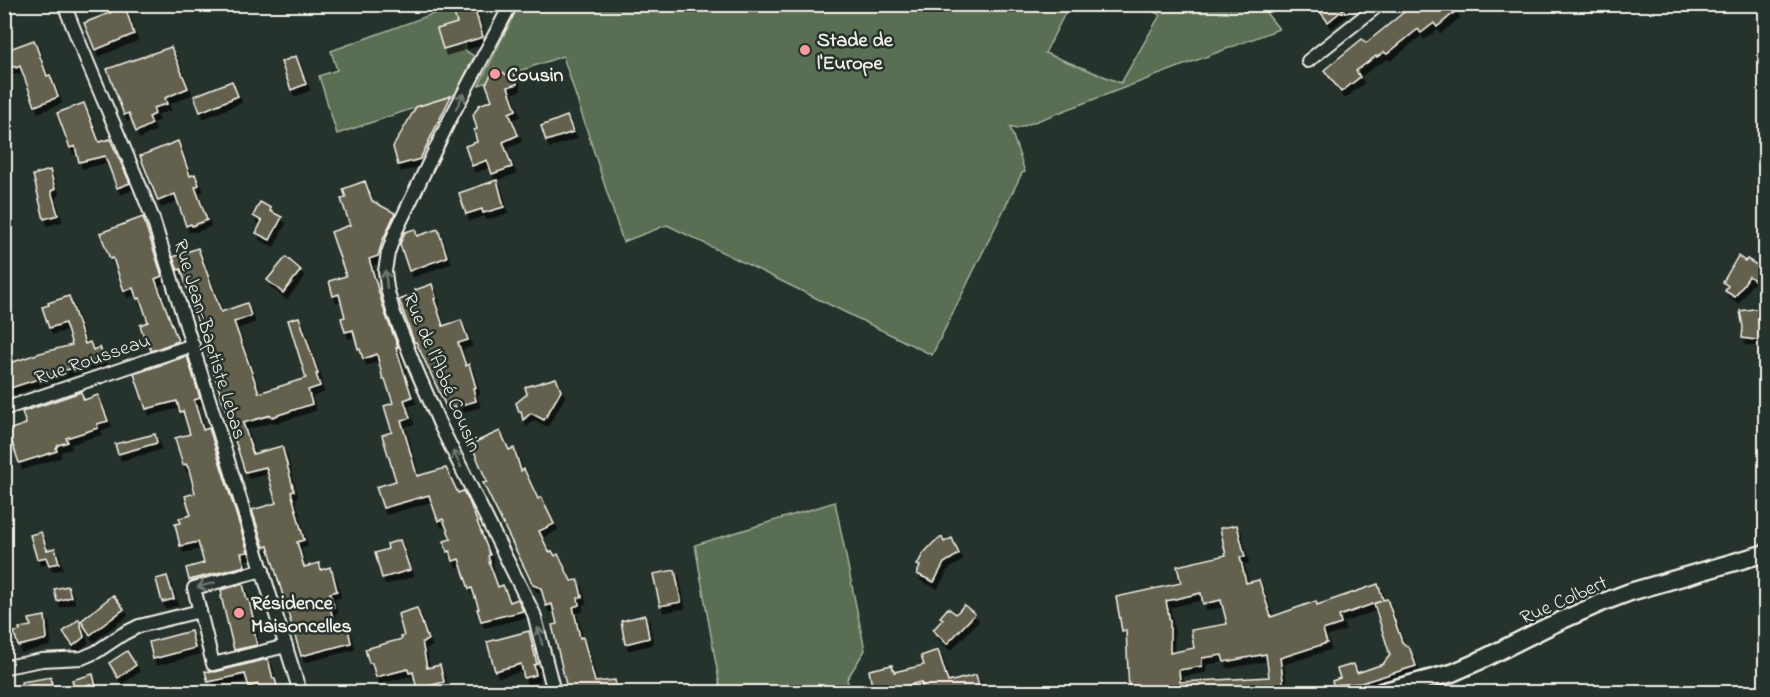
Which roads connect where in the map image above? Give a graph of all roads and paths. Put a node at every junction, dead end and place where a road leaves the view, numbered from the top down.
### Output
1 (64, 4) edge
2 (511, 4) edge
3 (1380, 4) edge
4 (1363, 10) edge
5 (1308, 62) dead end
6 (193, 345) junction
7 (4, 409) edge
8 (1766, 553) edge
9 (262, 570) junction
10 (200, 611) junction
11 (286, 646) junction
12 (6, 667) edge
13 (300, 693) edge
14 (554, 693) edge
15 (1381, 693) edge

1 - 6 street, Rue Jean-Baptiste Lebas
14 -> 2 street, Rue de l'Abbé Cousin
3 - 4 street
4 - 5 street
6 - 7 street, Rue Rousseau
6 - 9 street, Rue Jean-Baptiste Lebas
8 - 15 main road, Rue Colbert
9 -> 10 street
9 - 11 street, Rue Jean-Baptiste Lebas
10 - 11 street
10 - 12 street
11 - 13 street, Rue Jean-Baptiste Lebas

